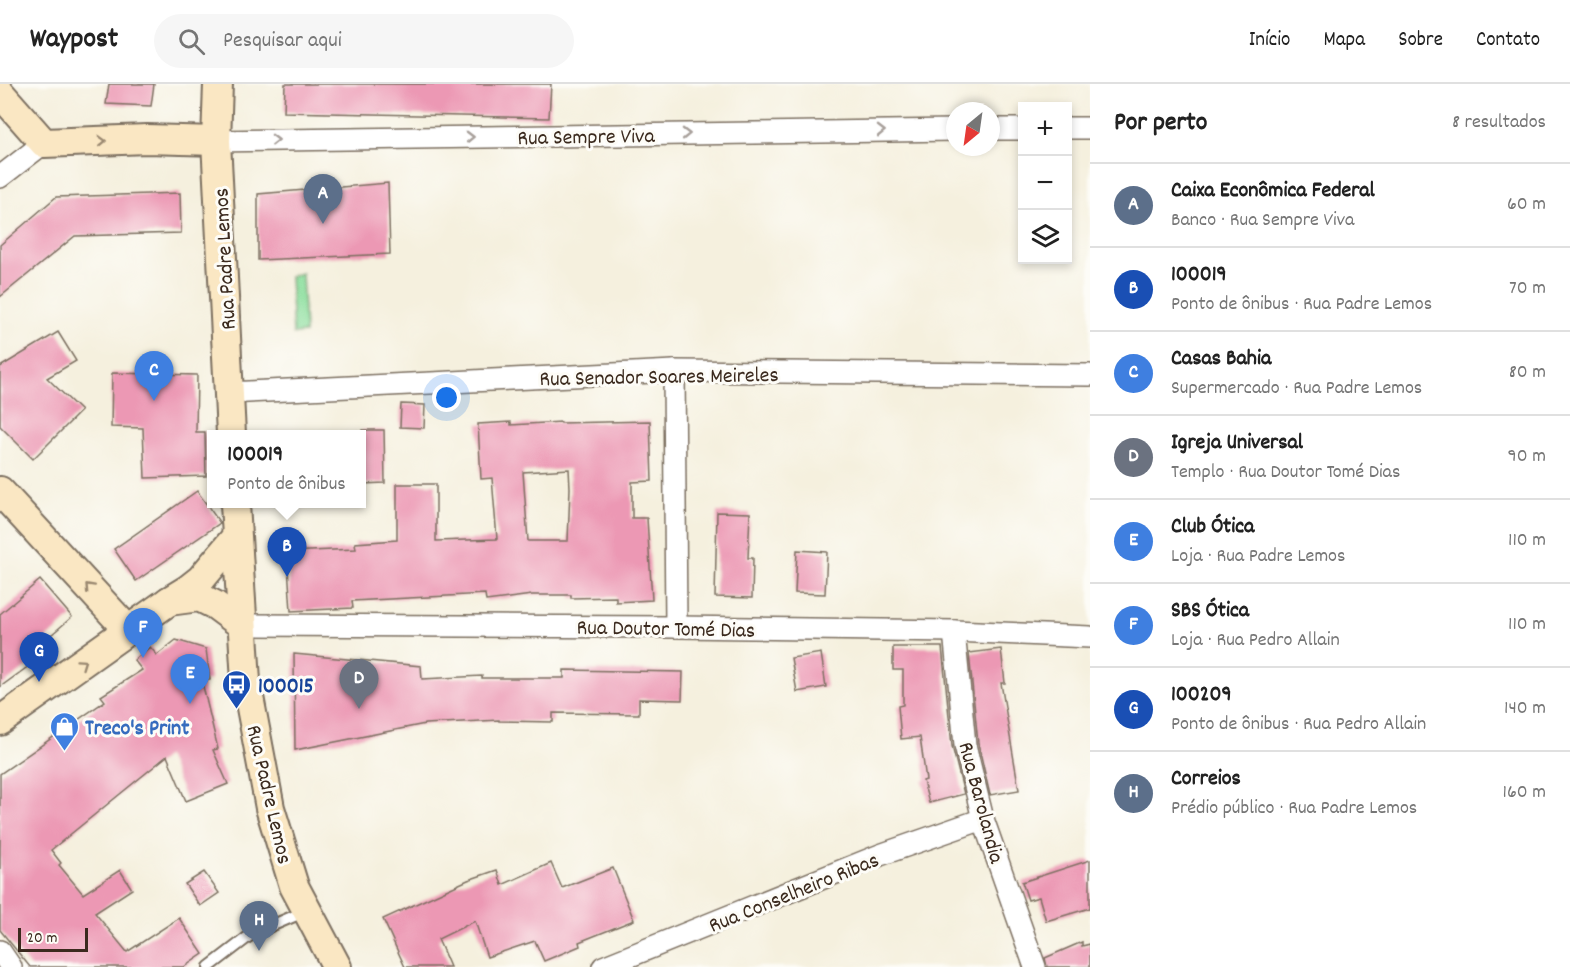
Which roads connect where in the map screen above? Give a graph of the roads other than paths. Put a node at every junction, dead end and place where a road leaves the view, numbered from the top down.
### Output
1 (218, 84) edge
2 (0, 93) edge
3 (1072, 128) edge
4 (1090, 128) edge
5 (1000, 129) edge
6 (1018, 129) edge
7 (946, 130) edge
8 (216, 141) junction
9 (44, 143) junction
10 (0, 177) edge
11 (674, 371) junction
12 (1090, 375) edge
13 (229, 393) junction
14 (231, 430) edge
15 (0, 491) edge
16 (235, 508) edge
17 (236, 537) junction
18 (169, 601) junction
19 (242, 625) junction
20 (676, 627) junction
21 (128, 630) junction
22 (954, 631) junction
23 (1090, 637) edge
24 (0, 721) edge
25 (983, 819) junction
26 (306, 911) junction
27 (0, 951) edge
28 (11, 967) edge
29 (208, 967) edge
30 (337, 967) edge
31 (603, 967) edge
32 (1035, 967) edge

1 - 8 main road, Rua Padre Lemos
2 - 9 main road
3 - 4 street
5 - 6 street
8 -> 7 street, Rua Sempre Viva
9 -> 8 main road
8 - 13 main road, Rua Padre Lemos
9 - 10 street
11 - 12 street, Rua Senador Soares Meireles
11 - 13 street, Rua Senador Soares Meireles
11 - 20 street
13 - 14 main road, Rua Padre Lemos
21 -> 15 main road
16 - 17 main road, Rua Padre Lemos
17 - 18 main road
17 - 19 main road, Rua Padre Lemos
18 - 19 main road
18 - 21 main road
19 - 20 street, Rua Doutor Tomé Dias
19 - 26 main road, Rua Padre Lemos
20 - 22 street, Rua Doutor Tomé Dias
24 -> 21 main road
22 - 23 street, Rua Doutor Tomé Dias
22 - 25 street, Rua Barolandia
25 - 31 street, Rua Conselheiro Ribas
25 - 32 street, Rua Barolandia
26 - 29 lane
26 - 30 main road, Rua Padre Lemos
27 - 28 street

